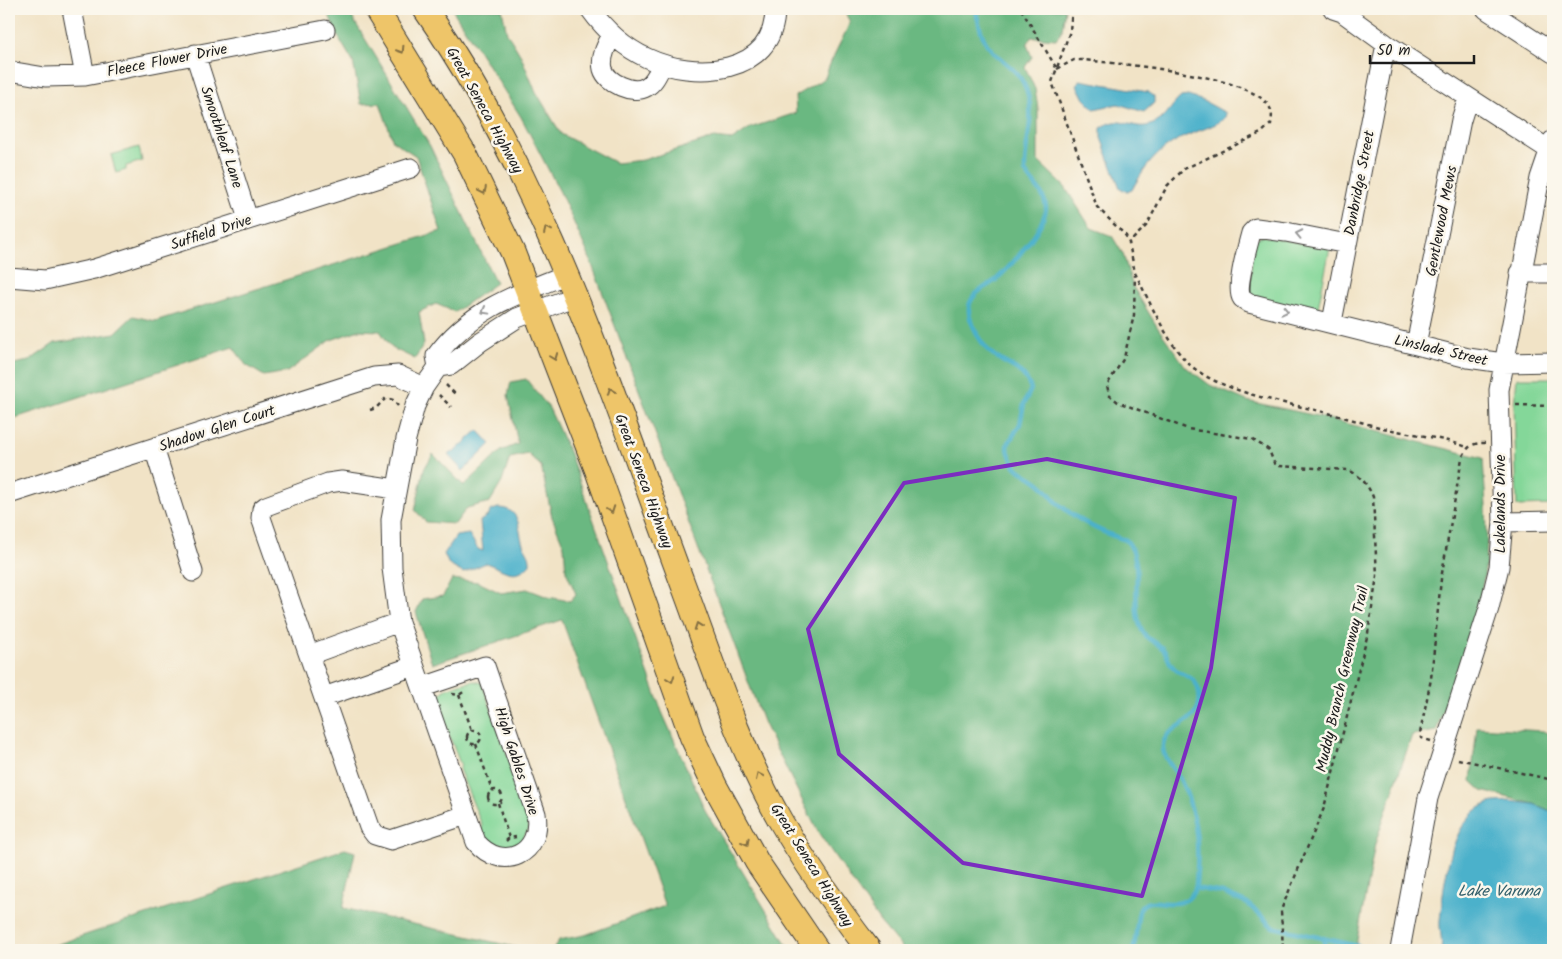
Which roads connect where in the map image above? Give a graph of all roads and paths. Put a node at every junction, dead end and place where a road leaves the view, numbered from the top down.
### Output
1 (72, 9) edge
2 (376, 9) edge
3 (425, 9) edge
4 (590, 9) edge
5 (775, 9) edge
6 (1021, 9) edge
7 (1072, 9) edge
8 (1333, 9) edge
9 (1486, 9) edge
10 (325, 30) dead end
11 (612, 35) junction
12 (1386, 44) junction
13 (1553, 53) edge
14 (195, 54) junction
15 (662, 65) junction
16 (1057, 68) junction
17 (9, 71) edge
18 (85, 76) junction
19 (1468, 98) junction
20 (1551, 145) edge
21 (411, 168) dead end
22 (248, 219) junction
23 (1129, 243) junction
24 (1347, 244) junction
25 (1135, 273) junction
26 (1520, 273) junction
27 (1553, 273) edge
28 (568, 274) junction
29 (9, 277) edge
30 (528, 289) junction
31 (576, 296) junction
32 (537, 312) junction
33 (1332, 322) junction
34 (1416, 345) junction
35 (1553, 362) edge
36 (1503, 363) junction
37 (438, 367) junction
38 (431, 391) junction
39 (1499, 404) junction
40 (1553, 406) edge
41 (451, 407) dead end
42 (370, 410) dead end
43 (400, 410) dead end
44 (1500, 442) junction
45 (1467, 447) junction
46 (154, 448) junction
47 (396, 489) junction
48 (9, 494) edge
49 (1553, 521) edge
50 (1503, 522) junction
51 (193, 572) dead end
52 (399, 622) junction
53 (309, 655) junction
54 (414, 666) junction
55 (423, 687) junction
56 (459, 695) dead end
57 (324, 697) junction
58 (472, 730) junction
59 (476, 744) junction
60 (1445, 746) junction
61 (1458, 759) dead end
62 (1553, 780) edge
63 (492, 790) junction
64 (498, 804) junction
65 (466, 815) junction
66 (509, 838) dead end
67 (817, 950) edge
68 (869, 950) edge
69 (1282, 950) edge
70 (1400, 950) edge

1 - 18 street
2 -> 30 main road
28 -> 3 main road, Great Seneca Highway
4 - 11 street
5 - 15 street
6 - 16 path
7 - 16 path, Muddy Branch Greenway Trail
8 - 12 street
9 - 13 street
10 - 14 street, Fleece Flower Drive
11 - 15 street
11 - 15 street
12 - 19 street
12 - 24 street, Danbridge Street
14 - 18 street, Fleece Flower Drive
14 - 22 street, Smoothleaf Lane
16 - 23 path, Muddy Branch Greenway Trail
16 - 23 path
17 - 18 street, Fleece Flower Drive
19 - 20 street
19 - 34 street, Gentlewood Mews
20 - 26 street, Lakelands Drive
21 - 22 street, Suffield Drive
22 - 29 street, Suffield Drive
23 - 25 path, Muddy Branch Greenway Trail
24 - 33 street, Danbridge Street
24 -> 33 street, Linslade Street
25 - 45 path
25 - 69 path, Muddy Branch Greenway Trail
26 - 27 street
26 - 36 street, Lakelands Drive
28 - 30 street, High Gables Drive
28 - 31 main road, Great Seneca Highway
30 - 32 main road
30 -> 37 street, High Gables Drive
31 - 32 street
68 -> 31 main road, Great Seneca Highway
32 - 37 street
32 -> 67 main road
33 - 34 street, Linslade Street
34 - 36 street, Linslade Street
35 - 36 street, Linslade Street
36 - 39 street, Lakelands Drive
37 - 38 street, High Gables Drive
38 - 41 path
38 - 46 street, Shadow Glen Court
38 - 47 street, High Gables Drive
39 - 40 path
39 - 44 street, Lakelands Drive
42 - 43 path
44 - 45 path
44 - 50 street, Lakelands Drive
45 - 60 path
46 - 48 street, Shadow Glen Court
46 - 51 street
47 - 52 street, High Gables Drive
47 - 53 street
49 - 50 street
50 - 60 street, Lakelands Drive
52 - 53 street
52 - 54 street, High Gables Drive
53 - 57 street
54 - 55 street, High Gables Drive
54 - 57 street
55 - 65 street, High Gables Drive
55 - 65 street, High Gables Drive
56 - 58 path
57 - 65 street
58 - 59 path
58 - 59 path
59 - 63 path
60 - 70 street, Lakelands Drive
61 - 62 path
63 - 64 path
63 - 64 path
64 - 66 path

